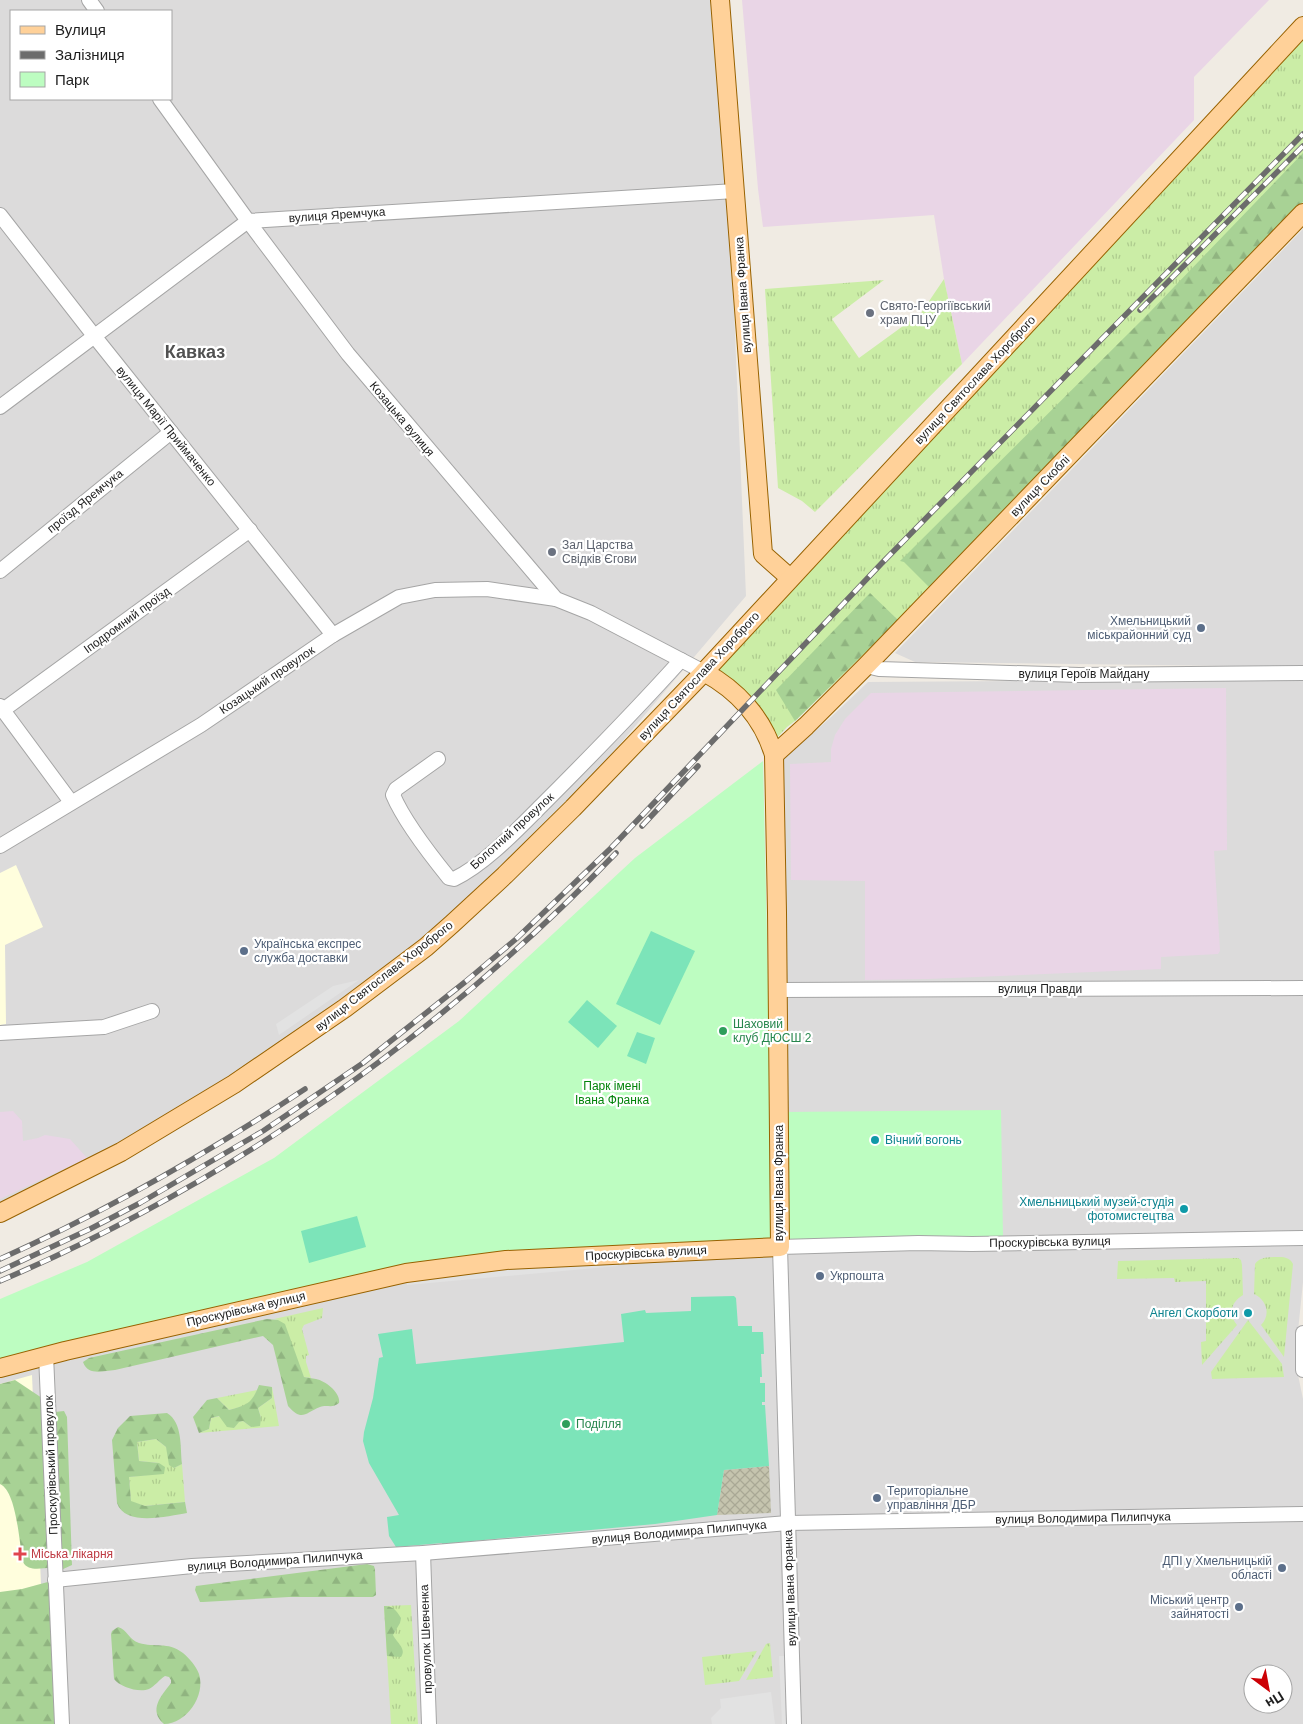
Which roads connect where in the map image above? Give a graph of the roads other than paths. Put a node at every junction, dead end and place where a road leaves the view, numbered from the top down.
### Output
1 (720, 0) edge
2 (1303, 26) edge
3 (161, 100) edge
4 (736, 191) junction
5 (1303, 213) edge
6 (0, 215) edge
7 (248, 221) junction
8 (95, 337) junction
9 (1, 404) edge
10 (170, 432) junction
11 (250, 530) junction
12 (0, 571) edge
13 (790, 578) junction
14 (556, 599) junction
15 (333, 635) junction
16 (681, 660) junction
17 (866, 666) junction
18 (704, 672) junction
19 (1303, 674) edge
20 (2, 708) edge
21 (774, 755) junction
22 (438, 759) dead end
23 (71, 802) junction
24 (0, 846) edge
25 (1303, 988) edge
26 (778, 990) junction
27 (152, 1010) dead end
28 (0, 1033) edge
29 (0, 1213) edge
30 (1303, 1238) edge
31 (780, 1247) junction
32 (1303, 1333) edge
33 (46, 1356) junction
34 (0, 1368) edge
35 (1303, 1370) edge
36 (1303, 1514) edge
37 (788, 1523) junction
38 (423, 1553) junction
39 (56, 1580) junction
40 (62, 1724) edge
41 (429, 1724) edge
42 (794, 1724) edge

1 - 4 main road, вулиця Івана Франка
2 - 13 main road, вулиця Святослава Хороброго
3 - 7 street, Козацька вулиця
4 - 7 street, вулиця Яремчука
4 - 13 main road, вулиця Івана Франка
5 - 17 main road, вулиця Скоблі
6 - 8 street, вулиця Марії Приймаченко
7 - 8 street
7 - 14 street, Козацька вулиця
8 - 9 street
8 - 10 street, вулиця Марії Приймаченко
10 - 11 street, вулиця Марії Приймаченко
10 - 12 street, проїзд Яремчука
11 - 15 street, вулиця Марії Приймаченко
11 - 20 street, Іподромний проїзд
13 - 18 main road, вулиця Святослава Хороброго
14 - 15 street, Козацький провулок
14 - 16 street, Козацька вулиця
15 - 23 street, Козацький провулок
16 - 18 street, Козацька вулиця
16 - 22 street, Болотний провулок
17 - 19 street, вулиця Героїв Майдану
17 - 21 main road, вулиця Скоблі
18 - 21 main road, вулиця Івана Франка
18 - 29 main road, вулиця Святослава Хороброго
20 - 23 street
21 - 26 main road, вулиця Івана Франка
23 - 24 street, Козацький провулок
25 - 26 street, вулиця Правди
26 - 31 main road, вулиця Івана Франка
27 - 28 street
30 - 31 street, Проскурівська вулиця
31 - 33 main road, Проскурівська вулиця
31 - 37 street, вулиця Івана Франка
32 - 35 street
33 - 34 main road, Проскурівська вулиця
33 - 39 street, Проскурівський провулок
36 - 37 street, вулиця Володимира Пилипчука
37 - 38 street, вулиця Володимира Пилипчука
37 - 42 street, вулиця Івана Франка
38 - 39 street, вулиця Володимира Пилипчука
38 - 41 street, провулок Шевченка
39 - 40 street, Проскурівський провулок

